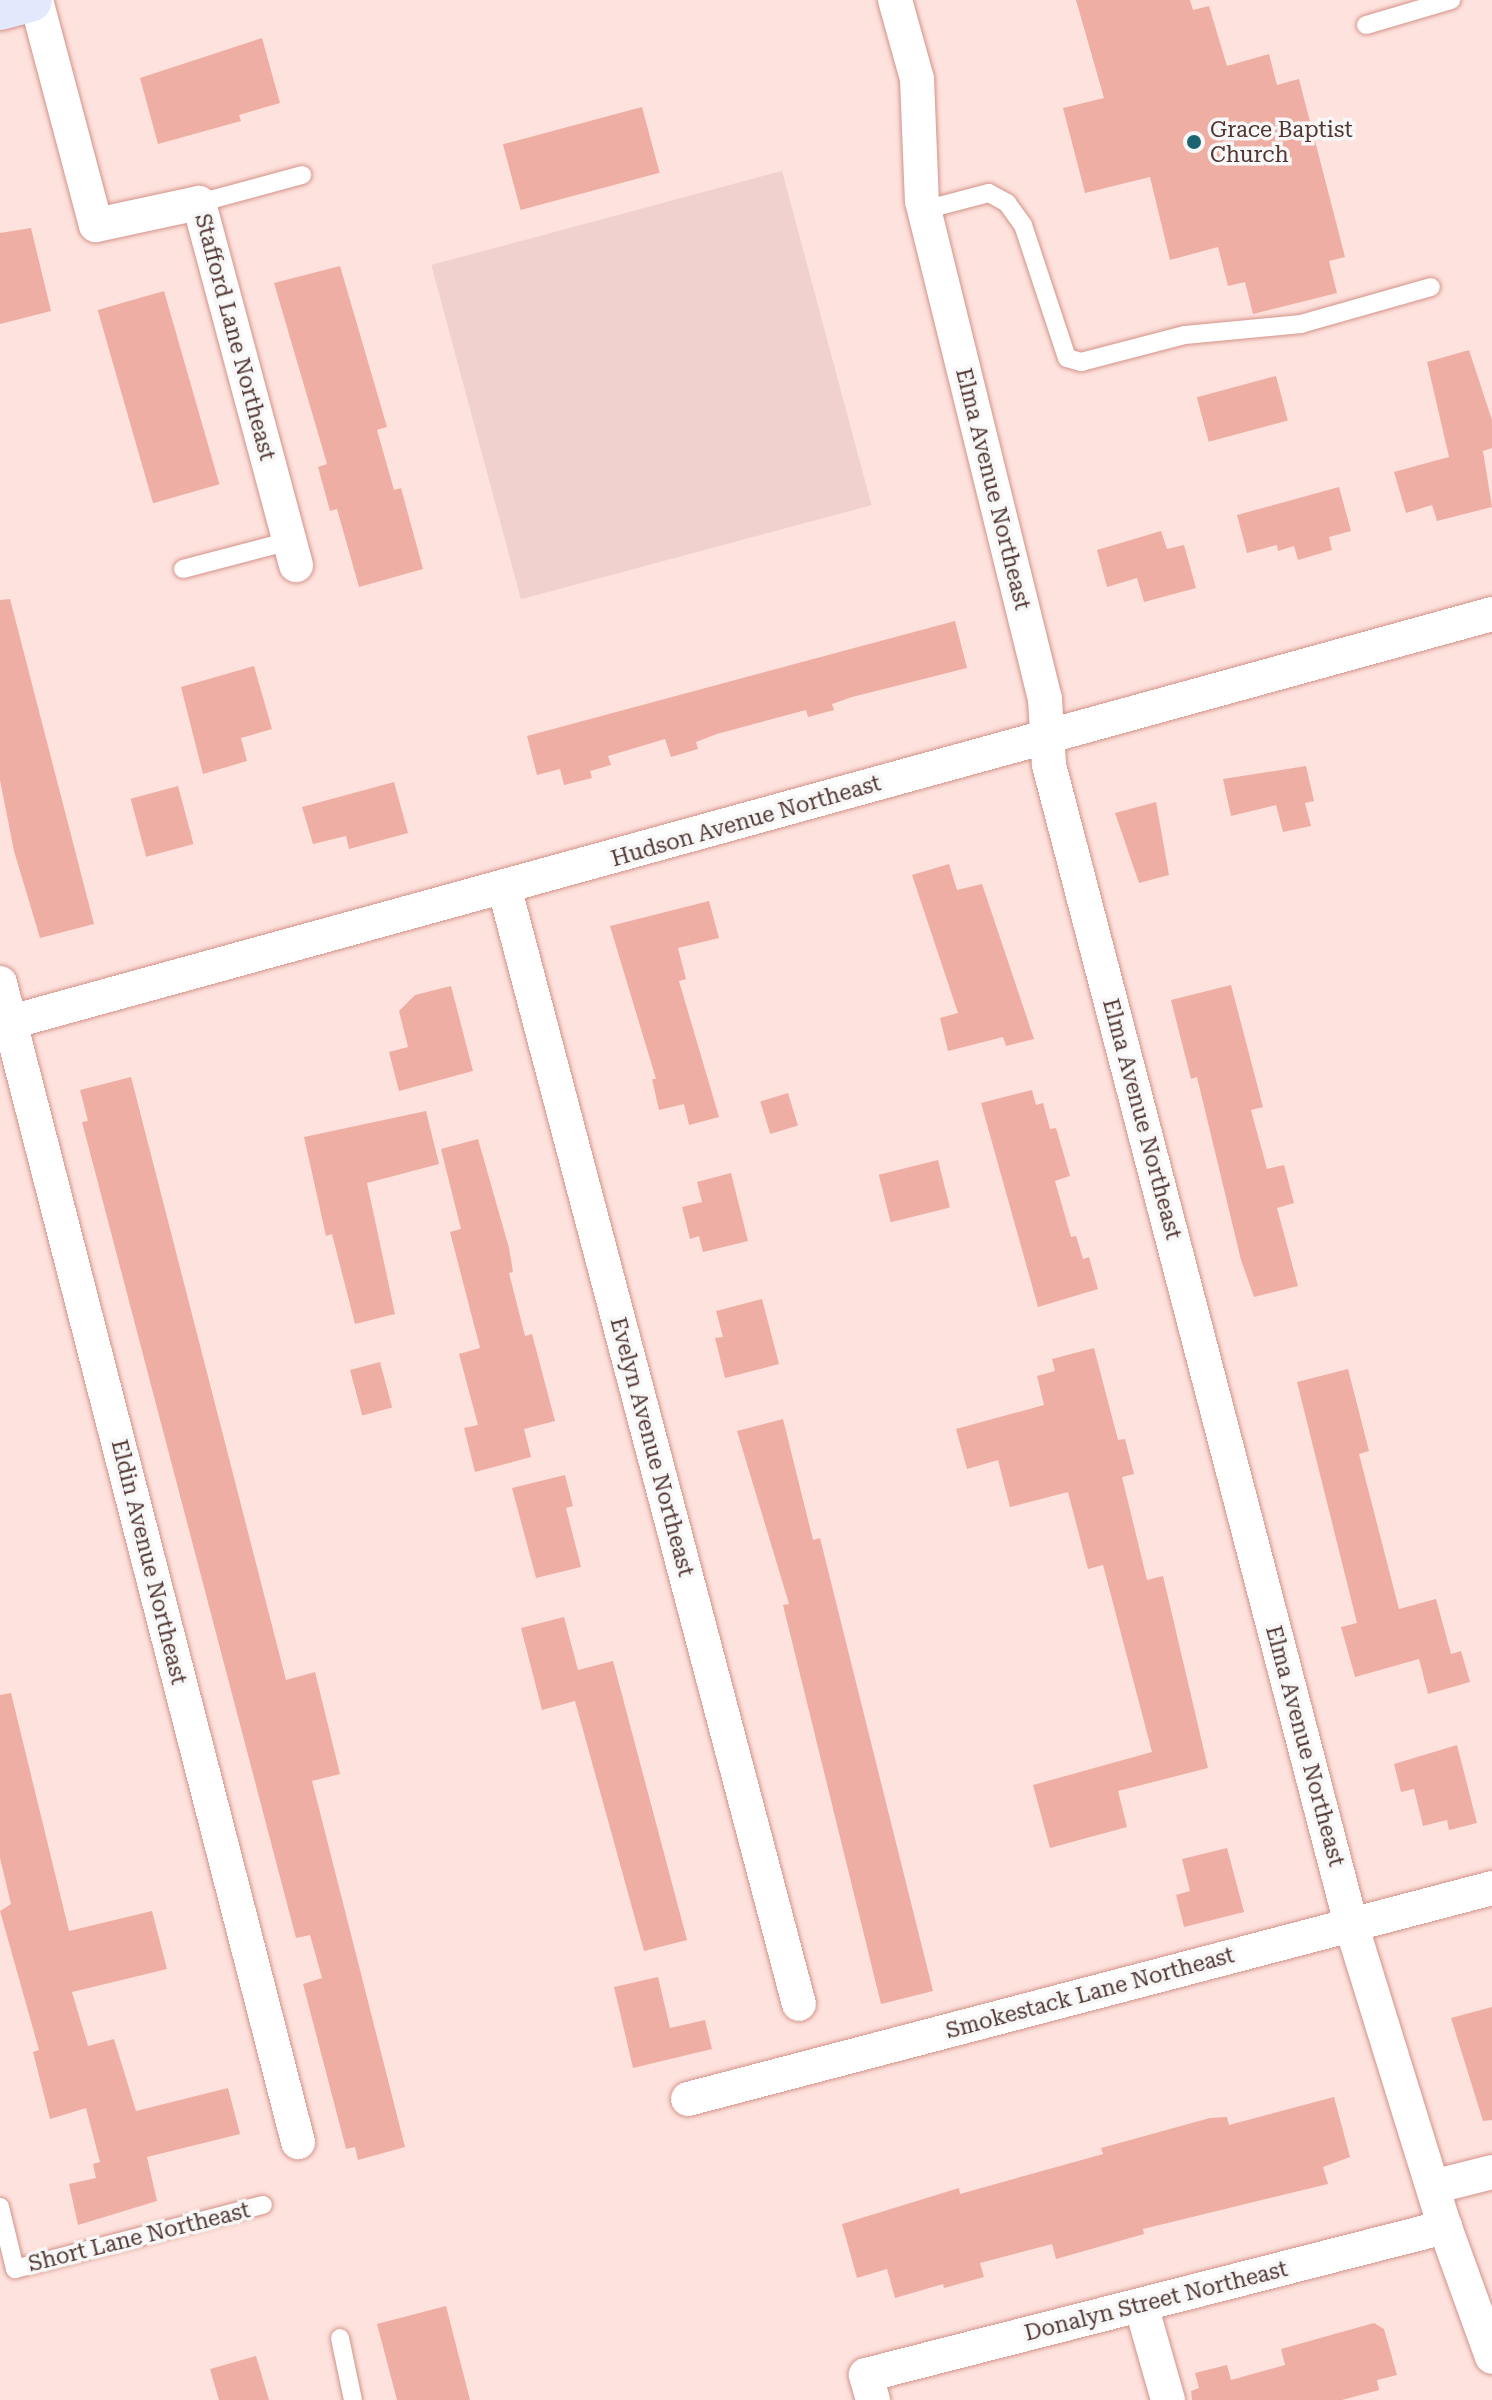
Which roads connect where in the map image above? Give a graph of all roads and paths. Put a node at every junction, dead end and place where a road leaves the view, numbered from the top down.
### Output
1 (30, 0) edge
2 (36, 0) edge
3 (895, 0) edge
4 (1451, 0) edge
5 (0, 8) edge
6 (1366, 25) dead end
7 (302, 175) dead end
8 (199, 203) junction
9 (924, 210) junction
10 (1431, 287) dead end
11 (293, 553) joint
12 (183, 569) dead end
13 (1492, 614) edge
14 (1048, 736) junction
15 (505, 890) junction
16 (0, 983) edge
17 (5, 1024) edge
18 (1492, 1888) edge
19 (1351, 1924) junction
20 (799, 2004) dead end
21 (688, 2099) dead end
22 (298, 2142) dead end
23 (1492, 2172) edge
24 (1433, 2187) junction
25 (263, 2205) dead end
26 (0, 2207) edge
27 (1445, 2227) junction
28 (7, 2271) edge
29 (1141, 2305) junction
30 (340, 2338) dead end
31 (1492, 2357) edge
32 (870, 2387) edge
33 (353, 2400) edge
34 (1168, 2400) edge

1 - 5 main road
2 - 8 street, Stafford Lane Northeast
3 - 9 street, Elma Avenue Northeast
4 - 6 lane
7 - 8 lane
8 - 11 street, Stafford Lane Northeast
9 - 10 lane
9 - 14 street, Elma Avenue Northeast
11 - 12 lane
13 - 14 street, Hudson Avenue Northeast
14 - 15 street, Hudson Avenue Northeast
14 - 19 street, Elma Avenue Northeast
15 - 17 street, Hudson Avenue Northeast
15 - 20 street, Evelyn Avenue Northeast
16 - 17 street, Eldin Avenue Northeast
17 - 22 street, Eldin Avenue Northeast
18 - 19 street, Smokestack Lane Northeast
19 - 21 street, Smokestack Lane Northeast
19 - 24 street, Elma Avenue Northeast
23 - 24 street
24 - 27 street, Elma Avenue Northeast
25 - 28 lane, Short Lane Northeast
26 - 28 lane, Short Lane Northeast
27 - 29 street, Donalyn Street Northeast
27 - 31 street, Elma Avenue Northeast
29 - 32 street, Donalyn Street Northeast
29 - 34 street
30 - 33 lane

